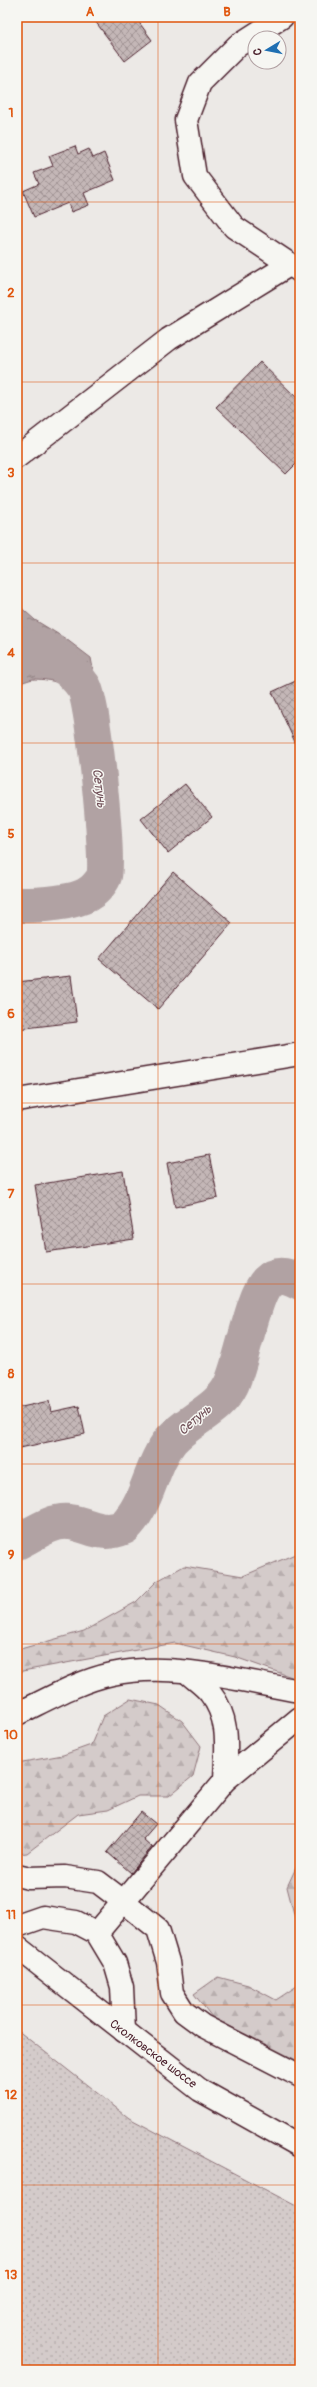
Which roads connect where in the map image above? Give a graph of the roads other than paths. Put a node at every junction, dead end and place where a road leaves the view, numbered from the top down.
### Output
1 (282, 17) edge
2 (295, 268) edge
3 (17, 457) edge
4 (300, 1054) edge
5 (17, 1100) edge
6 (187, 1672) junction
7 (300, 1691) edge
8 (17, 1714) edge
9 (300, 1718) edge
10 (225, 1780) junction
11 (17, 1875) edge
12 (123, 1901) junction
13 (17, 1926) edge
14 (97, 1933) junction
15 (17, 1947) edge
16 (124, 2031) junction
17 (300, 2076) edge
18 (300, 2146) edge

1 - 2 street
2 - 3 street
4 - 5 street
6 - 7 street
6 - 8 street
6 - 10 street
9 - 10 street
10 - 12 street
11 - 12 street
12 - 14 street
12 - 17 street
13 - 14 street
14 - 16 street
15 - 16 street, Сколковское шоссе
16 - 18 street, Сколковское шоссе

